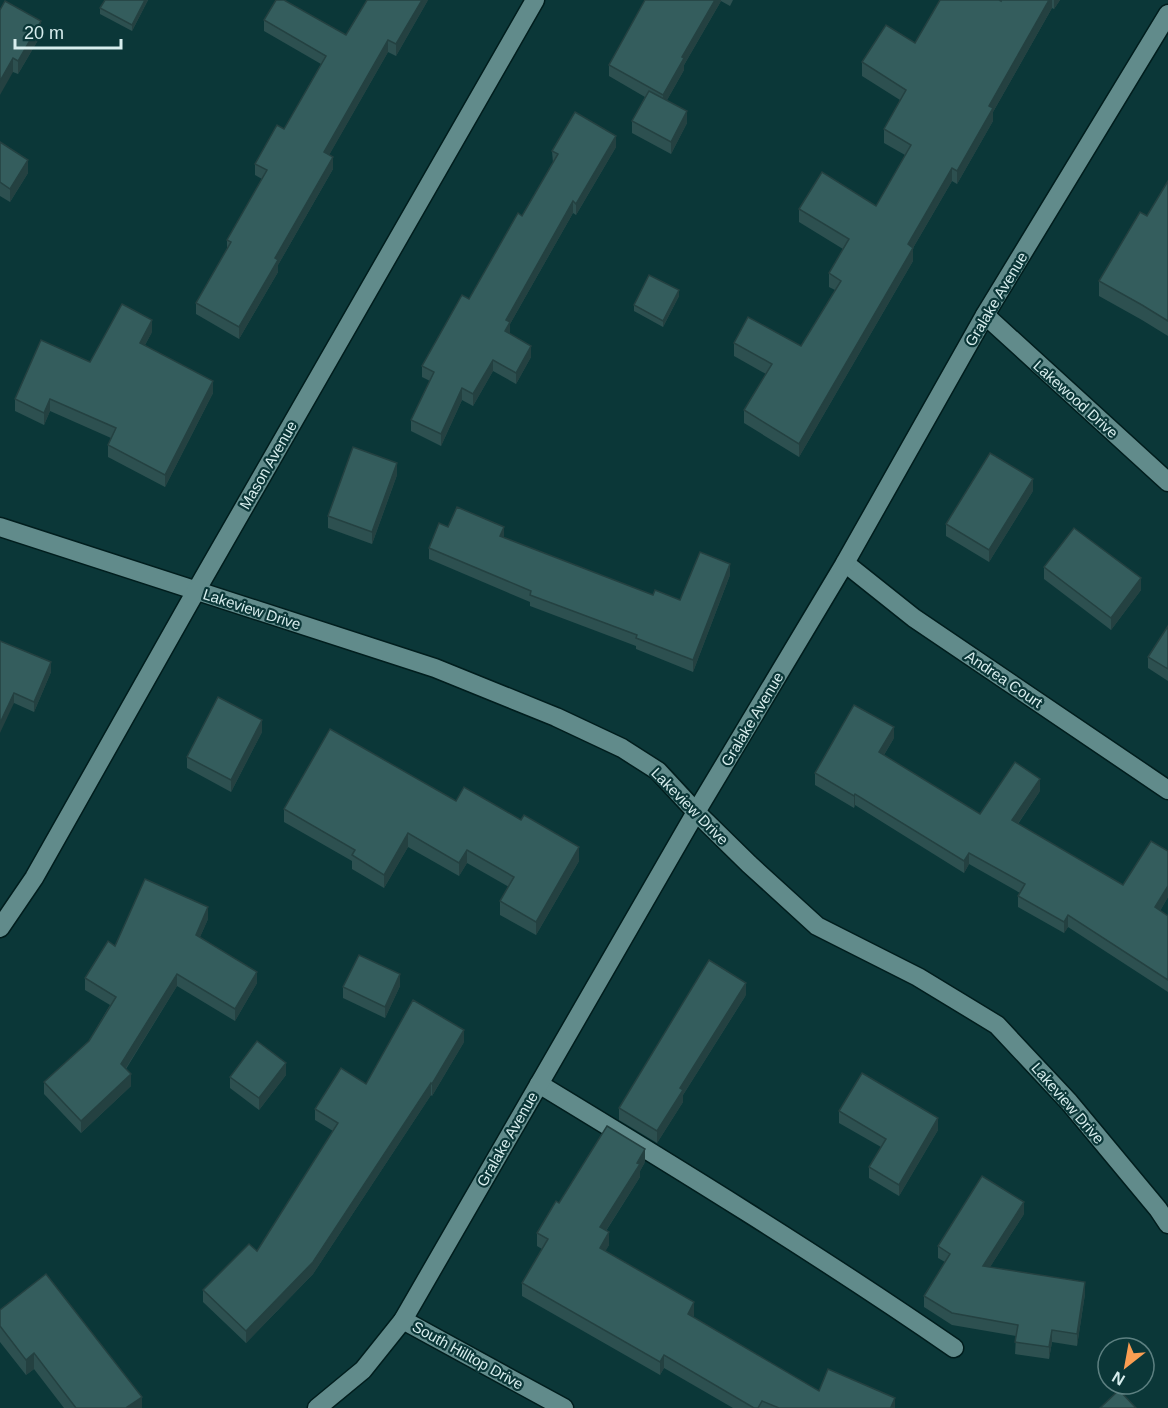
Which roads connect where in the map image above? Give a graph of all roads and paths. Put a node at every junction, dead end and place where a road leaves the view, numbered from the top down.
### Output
1 (535, 0) edge
2 (1168, 14) edge
3 (985, 315) junction
4 (1168, 482) edge
5 (0, 527) edge
6 (845, 563) junction
7 (196, 591) junction
8 (1168, 790) edge
9 (696, 812) junction
10 (0, 928) edge
11 (539, 1084) junction
12 (1168, 1224) edge
13 (404, 1320) junction
14 (954, 1348) dead end
15 (316, 1408) edge
16 (564, 1408) edge

1 - 7 street, Mason Avenue
2 - 3 street, Gralake Avenue
3 - 4 street, Lakewood Drive
3 - 6 street, Gralake Avenue
5 - 7 street, Lakeview Drive
6 - 8 street, Andrea Court
6 - 9 street, Gralake Avenue
7 - 9 street, Lakeview Drive
7 - 10 street, Mason Avenue
9 - 11 street, Gralake Avenue
9 - 12 street, Lakeview Drive
11 - 13 street, Gralake Avenue
11 - 14 street
13 - 15 street, Gralake Avenue
13 - 16 street, South Hilltop Drive

